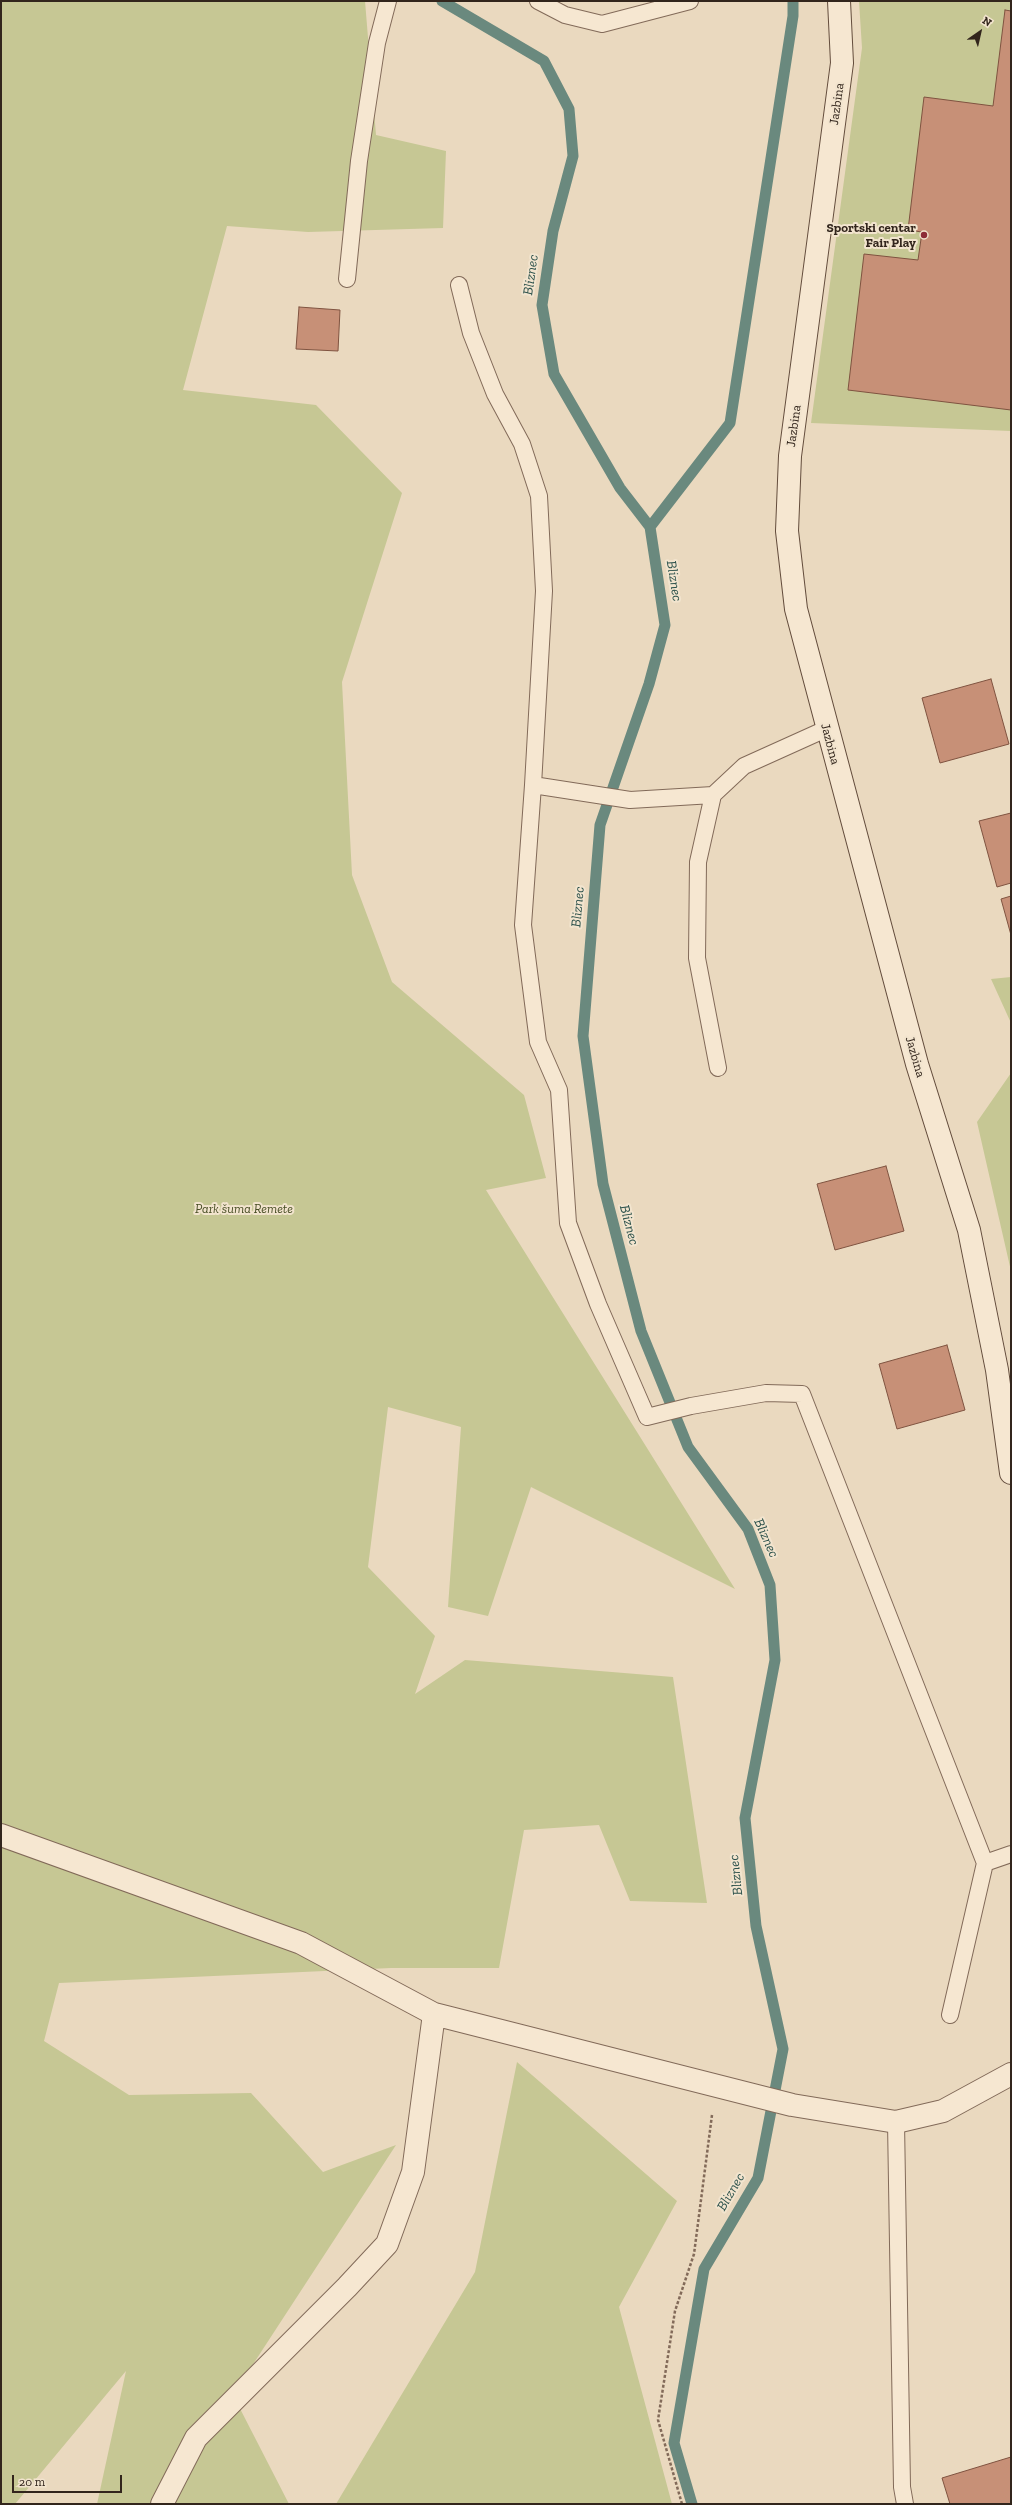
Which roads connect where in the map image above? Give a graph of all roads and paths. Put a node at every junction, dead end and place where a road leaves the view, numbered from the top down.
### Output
1 (388, 1) edge
2 (538, 1) edge
3 (690, 1) edge
4 (839, 1) edge
5 (347, 279) dead end
6 (459, 285) dead end
7 (826, 729) junction
8 (533, 785) junction
9 (713, 795) junction
10 (718, 1068) dead end
11 (1011, 1473) edge
12 (1, 1835) edge
13 (1011, 1854) edge
14 (984, 1863) junction
15 (434, 2014) junction
16 (950, 2015) dead end
17 (1011, 2074) edge
18 (716, 2086) junction
19 (896, 2122) junction
20 (162, 2504) edge
21 (682, 2504) edge
22 (905, 2504) edge

1 - 5 lane
2 - 3 lane
4 - 7 street, Jazbina
6 - 8 lane
7 - 9 lane
7 - 11 street, Jazbina
8 - 9 lane
8 - 14 lane
9 - 10 lane
12 - 15 street
13 - 14 lane
14 - 16 lane
15 - 18 street
15 - 20 street
17 - 19 street
18 - 19 street
18 - 21 path
19 - 22 lane

